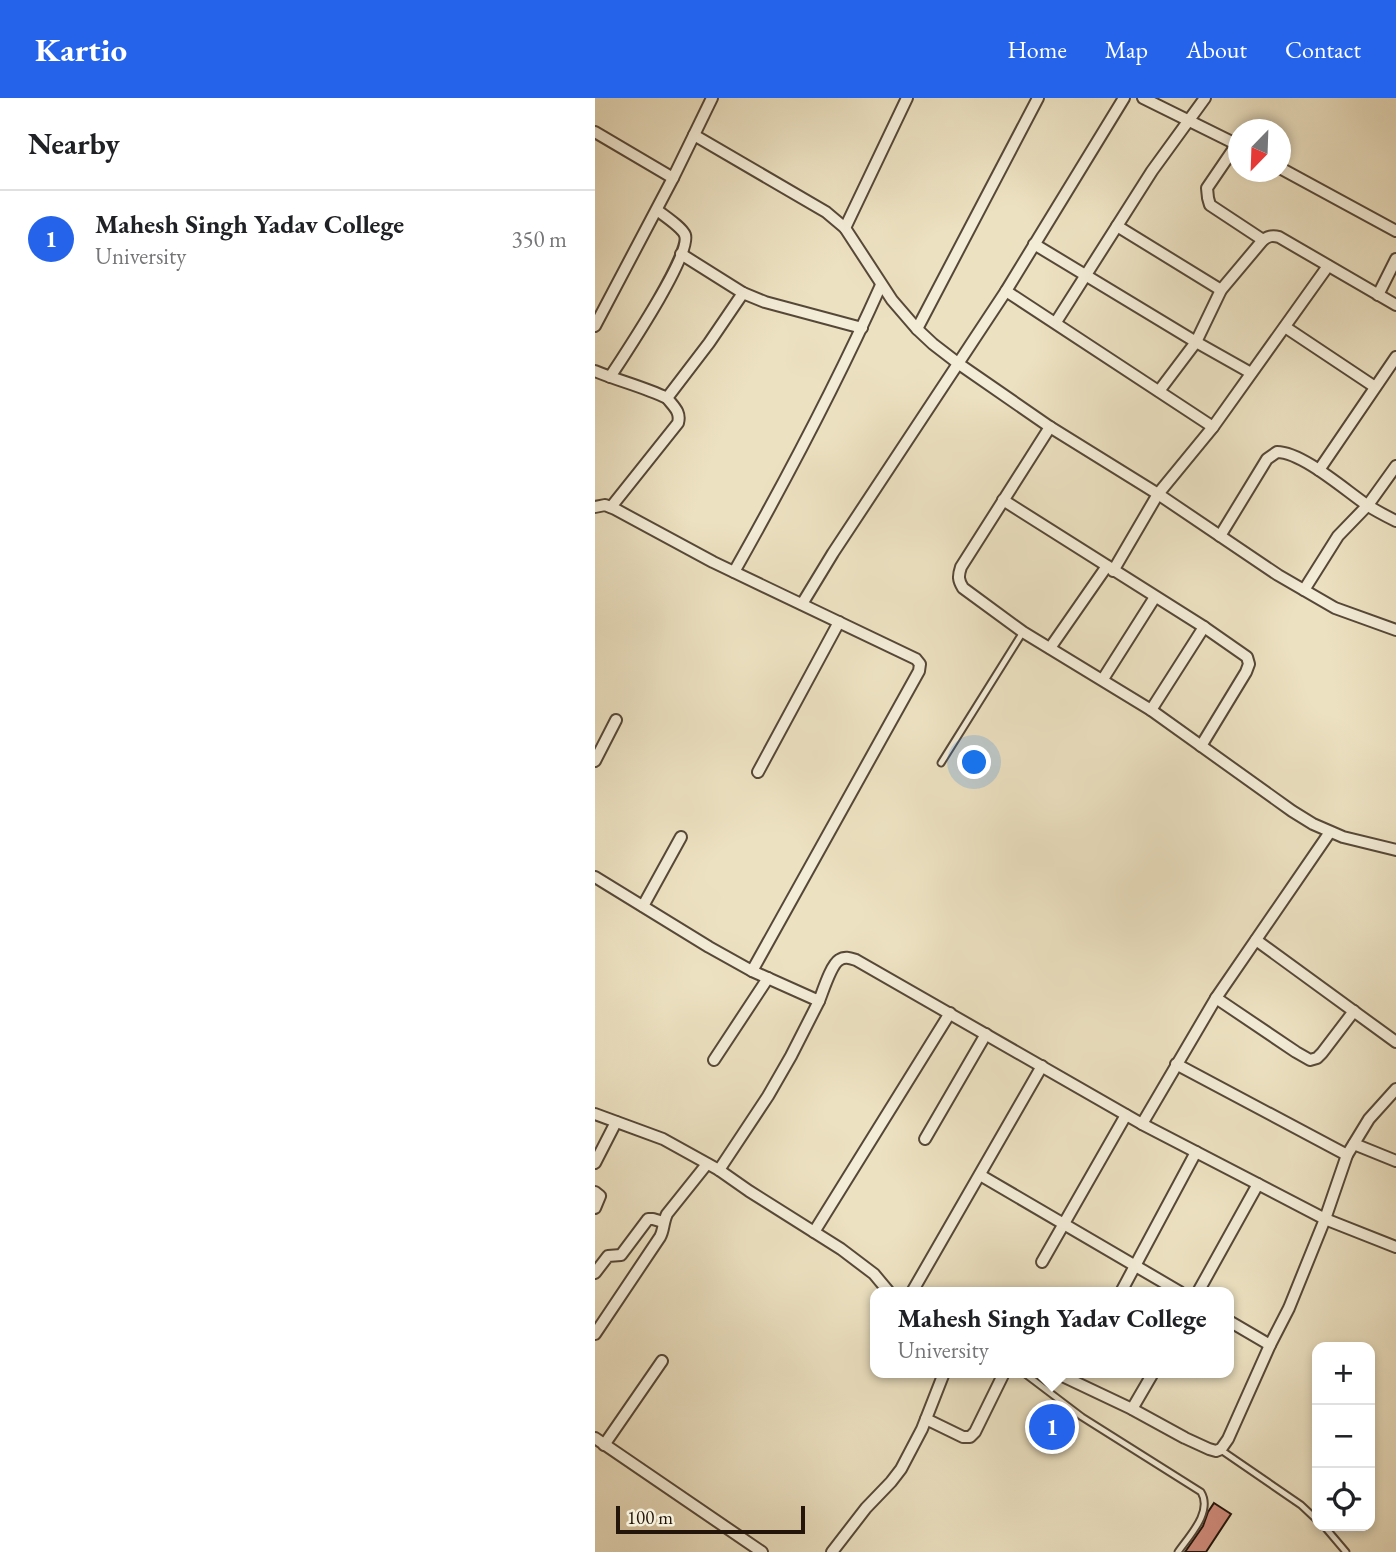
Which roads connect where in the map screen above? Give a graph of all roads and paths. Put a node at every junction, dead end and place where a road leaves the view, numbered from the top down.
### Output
1 (712, 98) edge
2 (907, 98) edge
3 (1038, 98) edge
4 (1124, 98) edge
5 (1143, 98) edge
6 (1205, 98) edge
7 (1168, 103) edge
8 (1187, 121) junction
9 (595, 132) edge
10 (694, 135) junction
11 (1228, 140) edge
12 (1228, 159) edge
13 (1291, 174) edge
14 (673, 178) junction
15 (657, 209) junction
16 (1117, 226) junction
17 (845, 228) junction
18 (1395, 228) edge
19 (1263, 240) junction
20 (1034, 244) junction
21 (681, 254) junction
22 (1396, 259) edge
23 (1328, 266) junction
24 (1085, 275) junction
25 (881, 285) junction
26 (1221, 290) junction
27 (1006, 291) junction
28 (743, 293) junction
29 (1378, 295) junction
30 (1396, 305) edge
31 (1056, 322) junction
32 (595, 326) edge
33 (1285, 327) junction
34 (862, 328) junction
35 (917, 329) junction
36 (1196, 342) junction
37 (1396, 357) edge
38 (959, 364) junction
39 (595, 371) edge
40 (1251, 373) junction
41 (610, 377) junction
42 (1375, 387) junction
43 (1159, 391) junction
44 (667, 398) junction
45 (1050, 427) junction
46 (1213, 427) junction
47 (1396, 466) edge
48 (1319, 470) junction
49 (1158, 494) junction
50 (1003, 500) junction
51 (1368, 505) junction
52 (611, 507) junction
53 (595, 508) edge
54 (1396, 521) edge
55 (1220, 536) junction
56 (1110, 569) junction
57 (734, 572) junction
58 (1304, 590) junction
59 (1155, 597) junction
60 (802, 604) junction
61 (839, 622) junction
62 (1204, 627) junction
63 (1396, 630) edge
64 (1023, 632) junction
65 (1049, 648) junction
66 (1103, 679) junction
67 (1151, 710) junction
68 (616, 720) dead end
69 (1201, 746) junction
70 (596, 757) edge
71 (941, 763) dead end
72 (758, 772) dead end
73 (1330, 832) junction
74 (681, 837) dead end
75 (1396, 850) edge
76 (595, 877) edge
77 (643, 906) junction
78 (1256, 940) junction
79 (752, 971) junction
80 (768, 978) junction
81 (1216, 998) junction
82 (819, 1001) junction
83 (1355, 1012) junction
84 (950, 1013) junction
85 (986, 1034) junction
86 (1396, 1042) edge
87 (714, 1059) dead end
88 (1176, 1064) junction
89 (1042, 1066) junction
90 (1396, 1089) edge
91 (595, 1114) edge
92 (1126, 1115) junction
93 (616, 1122) junction
94 (1142, 1124) junction
95 (925, 1139) dead end
96 (1354, 1144) junction
97 (1196, 1152) junction
98 (1347, 1155) junction
99 (1396, 1161) edge
100 (595, 1163) edge
101 (707, 1164) junction
102 (719, 1170) junction
103 (979, 1175) junction
104 (1258, 1185) junction
105 (595, 1192) edge
106 (595, 1208) edge
107 (1325, 1219) junction
108 (663, 1222) junction
109 (1063, 1225) junction
110 (814, 1232) junction
111 (1396, 1247) edge
112 (1042, 1262) dead end
113 (597, 1265) edge
114 (1135, 1266) junction
115 (885, 1287) edge
116 (915, 1287) edge
117 (1124, 1287) edge
118 (1171, 1287) edge
119 (1201, 1287) edge
120 (595, 1311) edge
121 (606, 1317) junction
122 (1234, 1324) edge
123 (595, 1334) edge
124 (1270, 1345) junction
125 (662, 1361) dead end
126 (942, 1378) edge
127 (1001, 1378) edge
128 (1031, 1378) edge
129 (1067, 1378) edge
130 (1150, 1378) edge
131 (1132, 1409) junction
132 (926, 1419) junction
133 (600, 1442) edge
134 (1221, 1449) junction
135 (1312, 1515) edge
136 (1328, 1531) edge
137 (762, 1552) edge
138 (832, 1552) edge
139 (1178, 1552) edge
140 (1346, 1552) edge

1 - 10 street
2 - 17 street
3 - 35 street
4 - 20 street
5 - 7 street
6 - 8 street
7 - 8 street
8 - 11 street
8 - 16 street
9 - 14 street
10 - 14 street
10 - 17 street
12 - 19 street
13 - 18 street
14 - 15 street
15 - 21 street
15 - 32 street
16 - 24 street
16 - 26 street
17 - 25 street
19 - 23 street
19 - 26 street
20 - 24 street
20 - 27 street
21 - 28 street
21 - 41 street
22 - 29 street
23 - 29 street
23 - 33 street
24 - 31 street
24 - 36 street
25 - 34 street
25 - 35 street
26 - 36 street
27 - 31 street
27 - 38 street
28 - 34 street
28 - 44 street
29 - 30 street
31 - 43 street
33 - 40 street
33 - 42 street
34 - 57 street
35 - 38 street
36 - 40 street
36 - 43 street
37 - 42 street
38 - 45 street
38 - 60 street
39 - 41 street
40 - 46 street
41 - 44 street
42 - 48 street
43 - 46 street
44 - 52 street
45 - 49 street
45 - 50 street
46 - 49 street
47 - 51 street
48 - 51 street
48 - 55 street
49 - 55 street
49 - 56 street
50 - 56 street
50 - 64 street
51 - 54 street
51 - 58 street
52 - 53 street
52 - 57 street
55 - 58 street
56 - 59 street
56 - 65 street
57 - 60 street
58 - 63 street
59 - 62 street
59 - 66 street
60 - 61 street
61 - 72 street
61 - 79 street
62 - 67 street
62 - 69 street
64 - 65 street
64 - 71 lane
65 - 66 street
66 - 67 street
67 - 69 street
68 - 70 street
69 - 73 street
73 - 75 street
73 - 78 street
74 - 77 street
76 - 77 street
77 - 79 street
78 - 81 street
78 - 83 street
79 - 80 street
80 - 82 street
80 - 87 street
81 - 83 street
81 - 88 street
82 - 84 street
82 - 102 street
83 - 86 street
84 - 85 street
84 - 110 street
85 - 89 street
85 - 95 street
88 - 94 street
88 - 98 street
89 - 92 street
89 - 103 street
90 - 96 street
91 - 93 street
92 - 94 street
92 - 109 street
93 - 100 street
93 - 101 street
94 - 97 street
96 - 98 street
96 - 99 street
97 - 104 street
97 - 114 street
98 - 107 street
101 - 102 street
101 - 108 street
102 - 110 street
103 - 109 street
103 - 116 street
104 - 107 street
104 - 119 street
105 - 106 street
107 - 111 street
107 - 124 street
108 - 113 street
108 - 121 street
109 - 112 street
109 - 114 street
110 - 115 street
114 - 117 street
114 - 118 street
120 - 121 street
121 - 123 street
122 - 124 street
124 - 134 street
125 - 133 street
126 - 132 street
127 - 132 street
128 - 139 lane
129 - 131 street
130 - 131 street
131 - 134 street
132 - 138 street
133 - 137 street
134 - 135 lane
136 - 140 lane

